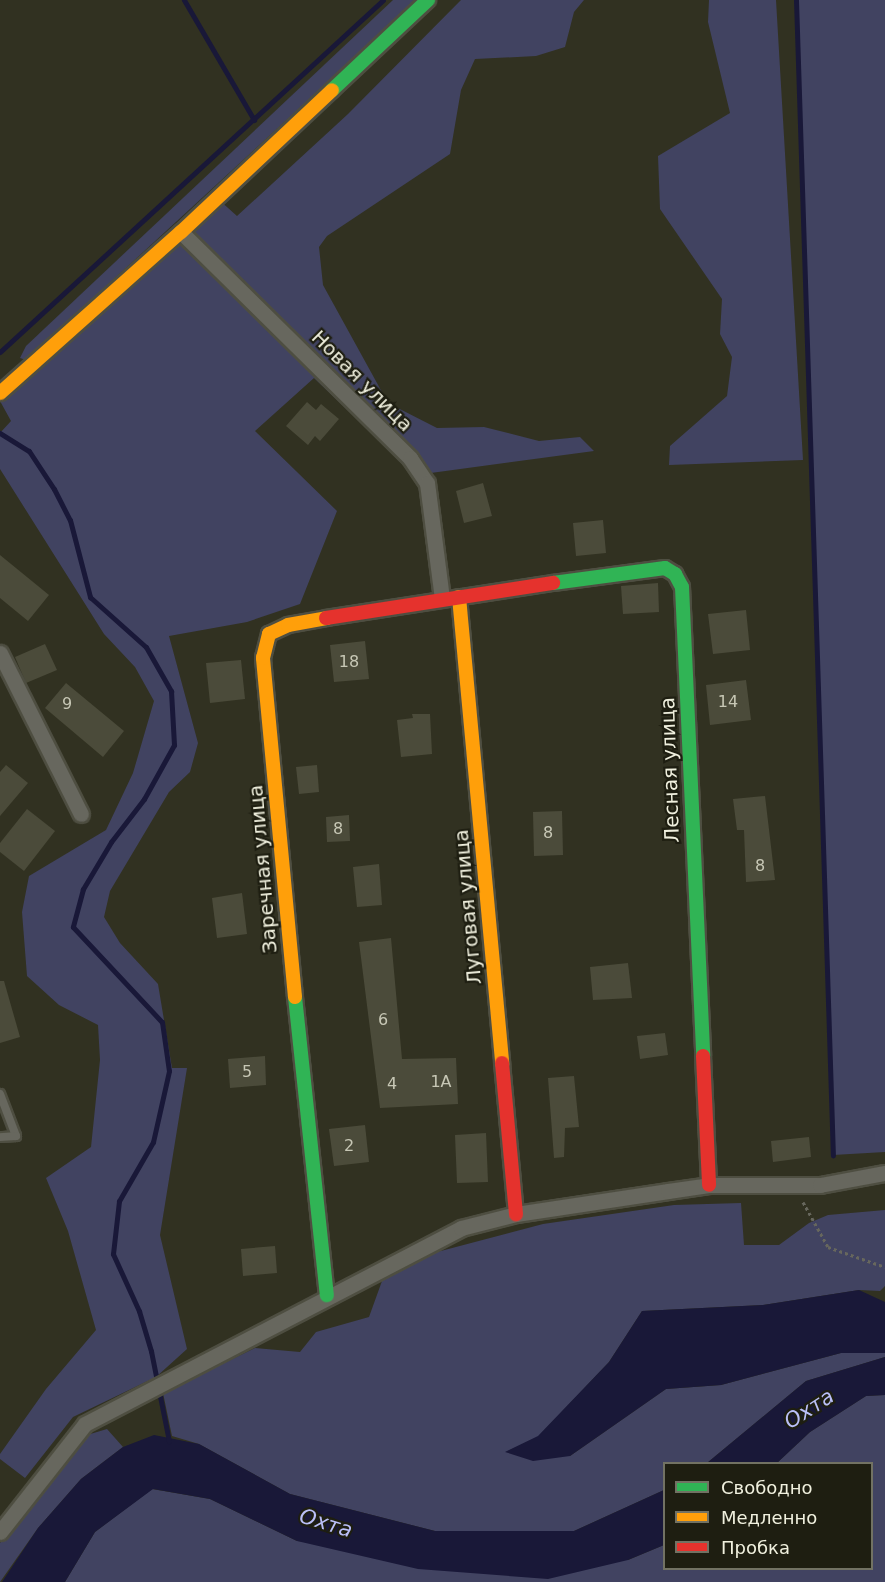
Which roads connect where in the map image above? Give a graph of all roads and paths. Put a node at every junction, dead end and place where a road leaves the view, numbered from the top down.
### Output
1 (428, 0) edge
2 (181, 231) junction
3 (0, 393) edge
4 (459, 597) junction
5 (442, 598) junction
6 (0, 653) edge
7 (81, 814) dead end
8 (0, 1094) edge
9 (0, 1137) edge
10 (885, 1173) edge
11 (709, 1185) junction
12 (801, 1199) dead end
13 (516, 1214) junction
14 (885, 1267) edge
15 (327, 1295) junction
16 (0, 1532) edge

1 - 2 street
2 - 3 street
2 - 5 street, Новая улица
4 - 5 street, Заречная улица
4 - 11 street, Лесная улица
4 - 13 street, Луговая улица
5 - 15 street, Заречная улица
6 - 7 street
8 - 9 lane
10 - 11 street
11 - 13 street
12 - 14 path
13 - 15 street
15 - 16 street

